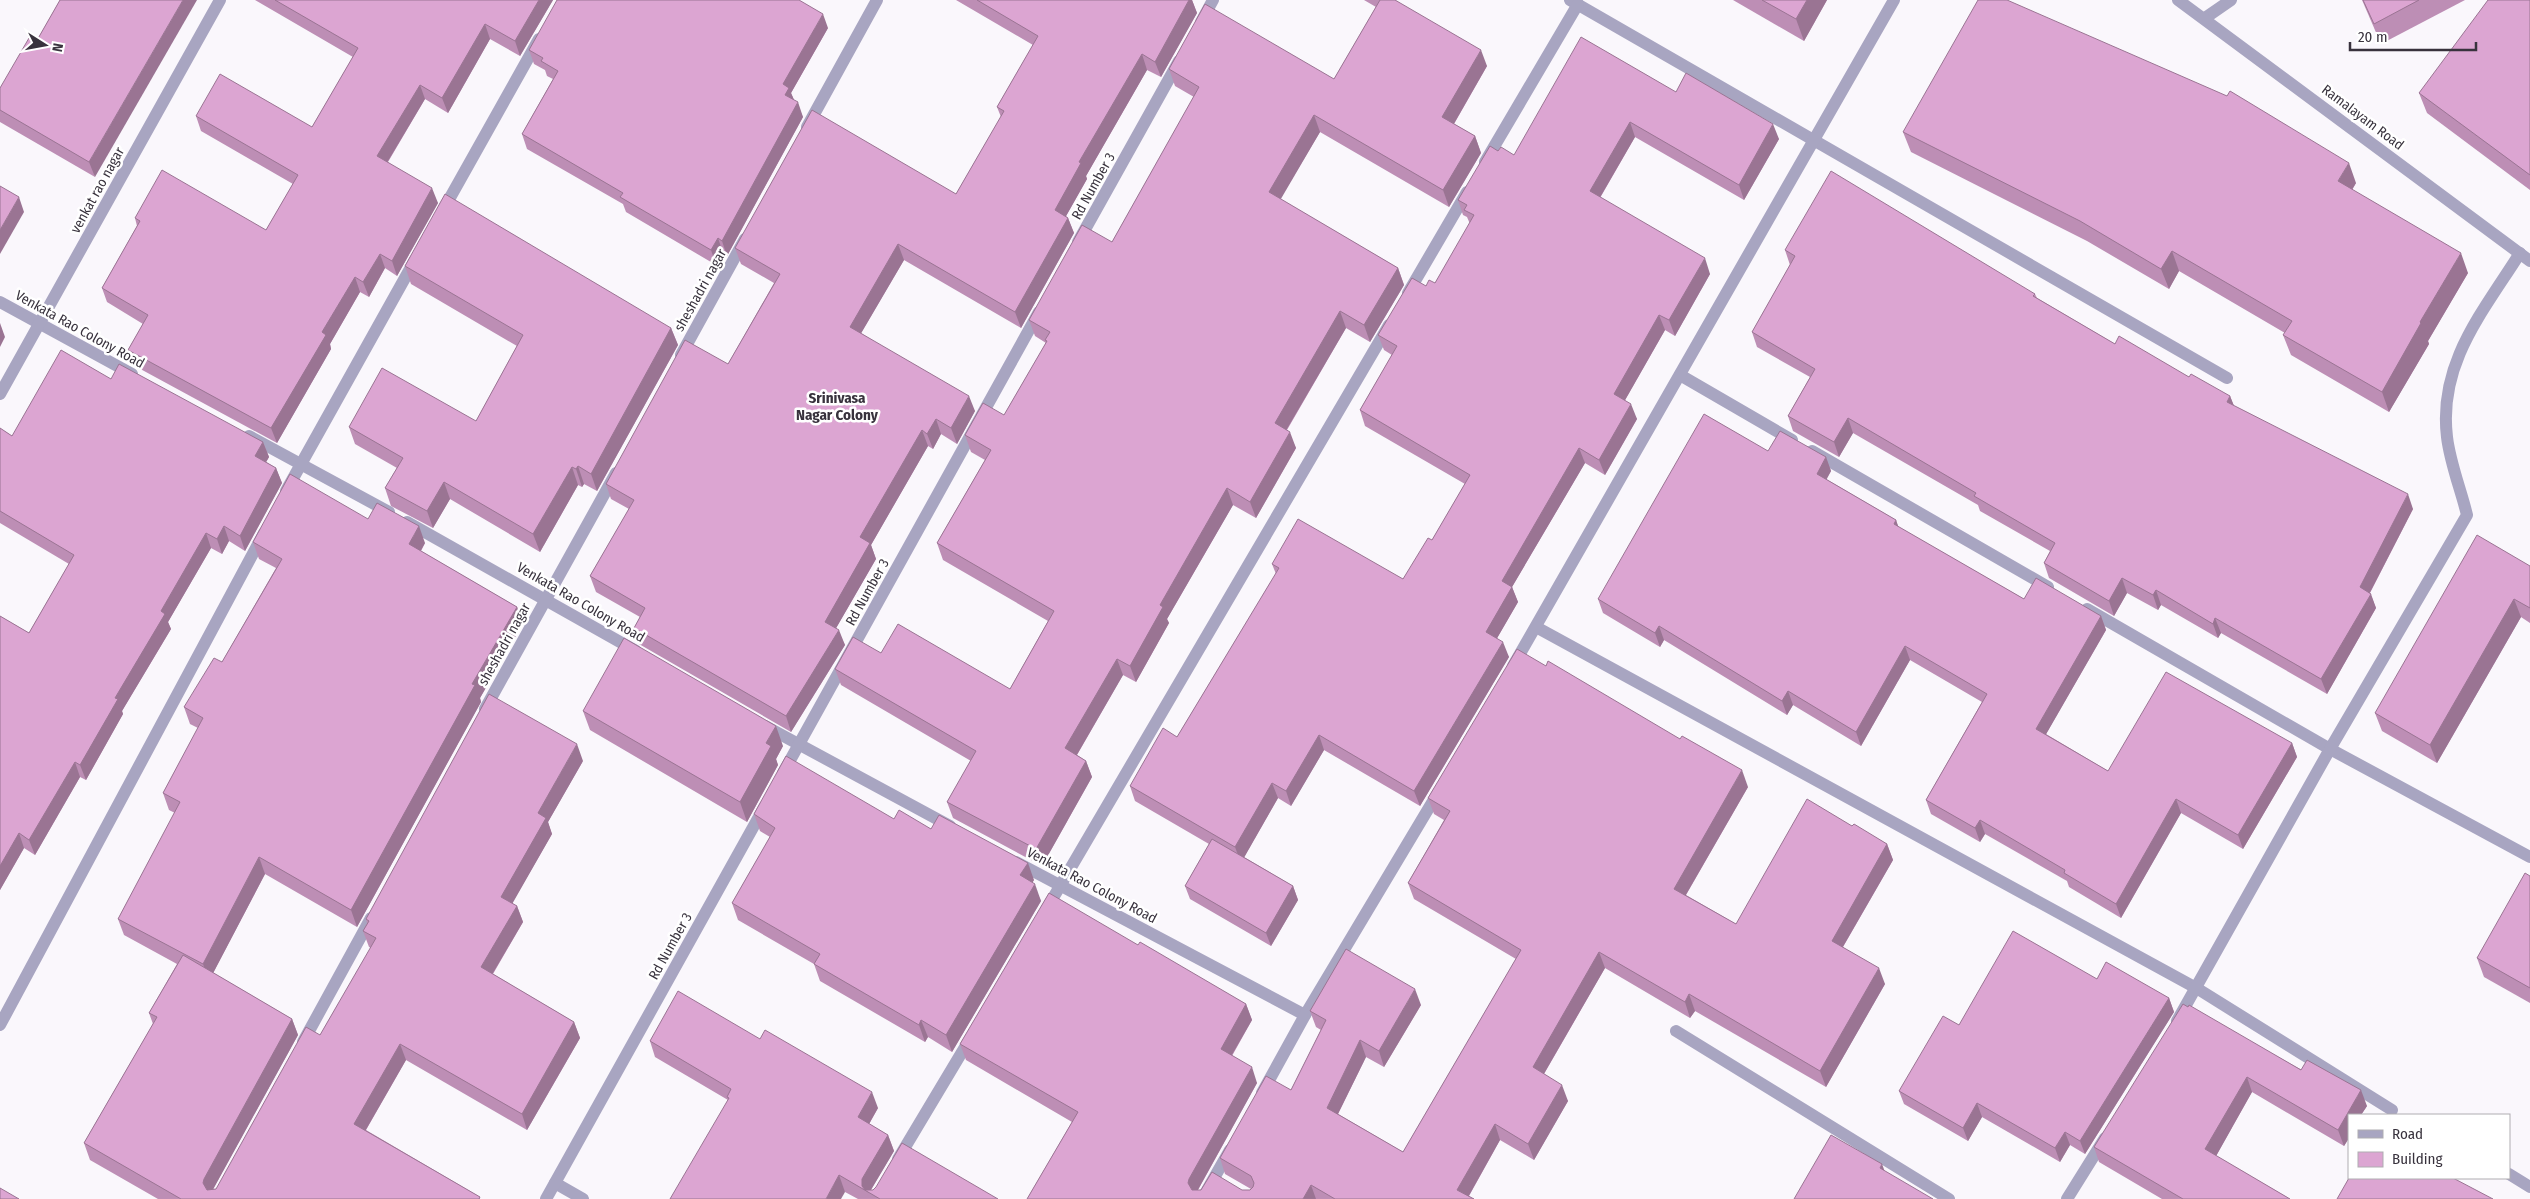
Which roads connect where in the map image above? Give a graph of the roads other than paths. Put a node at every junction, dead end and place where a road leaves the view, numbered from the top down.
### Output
1 (220, 0) edge
2 (877, 0) edge
3 (1213, 0) edge
4 (1894, 0) edge
5 (2178, 0) edge
6 (2231, 0) edge
7 (1574, 2) edge
8 (2206, 18) junction
9 (546, 26) edge
10 (1194, 35) edge
11 (1184, 52) edge
12 (800, 139) edge
13 (1814, 141) junction
14 (436, 223) edge
15 (752, 226) edge
16 (421, 249) edge
17 (1074, 251) edge
18 (2525, 257) edge
19 (0, 302) edge
20 (1044, 303) edge
21 (39, 325) junction
22 (676, 364) edge
23 (1680, 375) junction
24 (2227, 378) dead end
25 (144, 381) edge
26 (0, 394) edge
27 (240, 431) edge
28 (623, 460) edge
29 (301, 464) junction
30 (282, 499) edge
31 (268, 525) edge
32 (2056, 592) edge
33 (546, 599) junction
34 (2073, 601) edge
35 (1536, 627) junction
36 (647, 657) edge
37 (1506, 678) edge
38 (479, 720) edge
39 (756, 721) edge
40 (798, 745) junction
41 (2330, 749) junction
42 (1446, 779) edge
43 (964, 834) edge
44 (2530, 857) edge
45 (1008, 858) edge
46 (1061, 886) junction
47 (379, 903) edge
48 (1040, 920) edge
49 (2198, 988) junction
50 (1305, 1015) junction
51 (0, 1025) edge
52 (975, 1030) edge
53 (1676, 1031) dead end
54 (2171, 1031) edge
55 (298, 1051) edge
56 (1258, 1100) edge
57 (2392, 1110) dead end
58 (2114, 1123) edge
59 (1234, 1143) edge
60 (890, 1174) edge
61 (2510, 1175) edge
62 (555, 1183) junction
63 (2530, 1186) edge
64 (546, 1199) edge
65 (583, 1199) edge
66 (1202, 1199) edge
67 (1949, 1199) edge
68 (2067, 1199) edge

1 - 21 street, venkat rao nagar
2 - 12 street
3 - 10 street
4 - 13 street
5 - 8 street, Ramalayam Road
6 - 8 street
7 - 13 street
7 - 46 street
8 - 18 street, Ramalayam Road
9 - 14 street
11 - 17 street, Rd Number 3
13 - 23 street
13 - 24 street
15 - 22 street, sheshadri nagar
16 - 29 street
18 - 41 street
19 - 21 street, Venkata Rao Colony Road
20 - 40 street, Rd Number 3
21 - 25 street, Venkata Rao Colony Road
21 - 26 street, venkat rao nagar
23 - 32 street
23 - 35 street
27 - 29 street, Venkata Rao Colony Road
28 - 33 street, sheshadri nagar
29 - 30 street
29 - 33 street, Venkata Rao Colony Road
31 - 51 street
33 - 36 street, Venkata Rao Colony Road
33 - 38 street, sheshadri nagar
34 - 41 street
35 - 37 street
35 - 49 street
39 - 40 street
40 - 43 street
40 - 62 street, Rd Number 3
41 - 44 street
41 - 49 street
42 - 50 street
45 - 46 street, Venkata Rao Colony Road
46 - 48 street
46 - 50 street, Venkata Rao Colony Road
47 - 55 street
49 - 54 street
49 - 57 street
50 - 56 street
52 - 60 street
53 - 67 street
58 - 68 street
59 - 66 street
61 - 63 street
62 - 64 street, Rd Number 3
62 - 65 street

